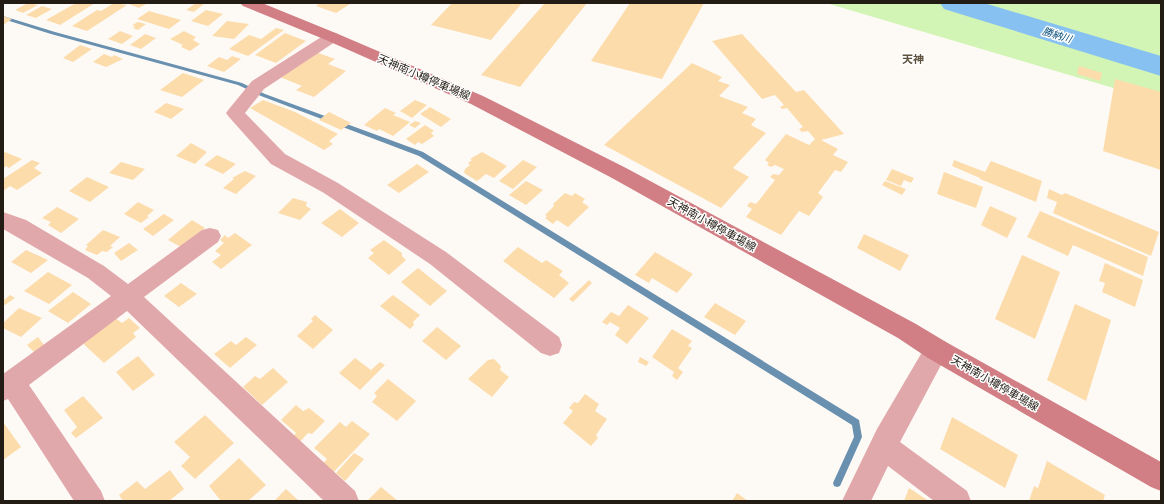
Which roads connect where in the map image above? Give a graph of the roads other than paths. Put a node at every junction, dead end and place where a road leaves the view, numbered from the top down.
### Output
1 (248, 3) edge
2 (332, 37) junction
3 (3, 220) edge
4 (210, 236) dead end
5 (128, 297) junction
6 (550, 345) dead end
7 (937, 350) junction
8 (7, 385) edge
9 (883, 446) junction
10 (1161, 477) edge
11 (92, 501) edge
12 (345, 501) edge
13 (856, 501) edge
14 (956, 501) edge

1 - 2 main road, 天神南小樽停車場線
2 - 6 street
2 - 7 main road, 天神南小樽停車場線
3 - 5 street
4 - 5 street
5 - 8 street
5 - 12 street
7 - 9 street
7 - 10 main road, 天神南小樽停車場線
8 - 11 street
9 - 13 street
9 - 14 street

